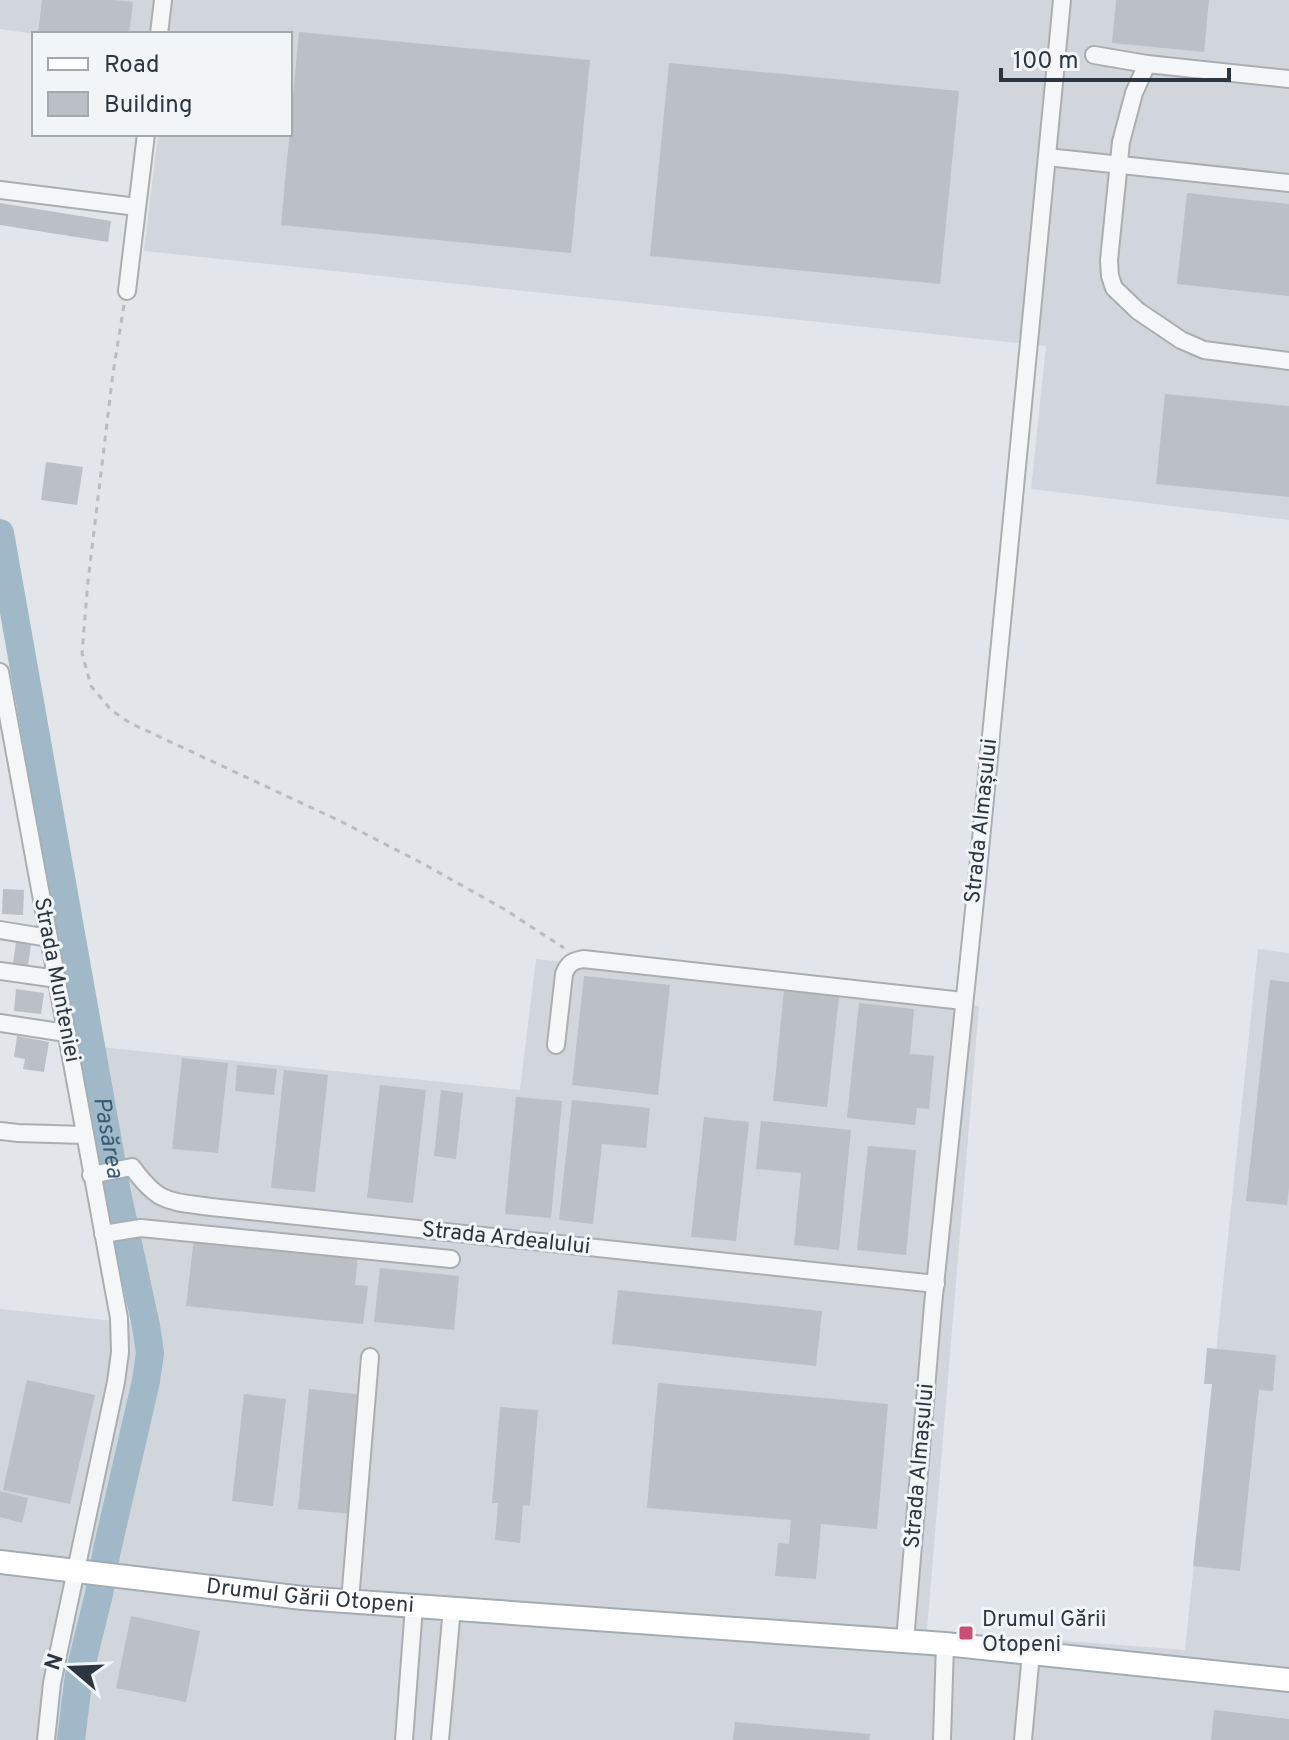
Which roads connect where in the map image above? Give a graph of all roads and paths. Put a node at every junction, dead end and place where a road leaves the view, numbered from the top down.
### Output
1 (163, 0) edge
2 (1062, 0) edge
3 (159, 32) edge
4 (1094, 55) dead end
5 (1147, 64) junction
6 (1289, 79) edge
7 (146, 136) edge
8 (1047, 157) junction
9 (1119, 165) junction
10 (1289, 183) edge
11 (0, 190) edge
12 (137, 207) junction
13 (127, 291) joint
14 (1289, 361) edge
15 (0, 672) edge
16 (0, 930) edge
17 (49, 938) junction
18 (574, 961) junction
19 (0, 971) edge
20 (57, 979) junction
21 (963, 1001) junction
22 (0, 1023) edge
23 (66, 1033) junction
24 (556, 1045) dead end
25 (0, 1131) edge
26 (85, 1135) junction
27 (96, 1174) junction
28 (110, 1232) junction
29 (451, 1259) dead end
30 (936, 1284) junction
31 (370, 1357) dead end
32 (0, 1562) edge
33 (75, 1570) junction
34 (350, 1601) junction
35 (414, 1606) junction
36 (452, 1608) junction
37 (905, 1641) junction
38 (945, 1644) junction
39 (1031, 1653) junction
40 (1289, 1680) edge
41 (46, 1740) edge
42 (404, 1740) edge
43 (440, 1740) edge
44 (942, 1740) edge
45 (1023, 1740) edge

1 - 3 street
2 - 8 street, Strada Almașului
4 - 5 street
5 - 6 street
5 - 9 street
7 - 12 street
8 - 9 street
8 - 21 street, Strada Almașului
9 - 10 street
9 - 14 street
11 - 12 street
12 - 13 street
13 - 18 path
15 - 17 street, Strada Munteniei
16 - 17 street
17 - 20 street, Strada Munteniei
18 - 21 street
18 - 24 street
19 - 20 street
20 - 23 street, Strada Munteniei
21 - 30 street, Strada Almașului
22 - 23 street
23 - 26 street, Strada Munteniei
25 - 26 street
26 - 27 street, Strada Munteniei
27 - 28 street, Strada Munteniei
27 - 30 street, Strada Ardealului
28 - 29 street
28 - 33 street, Strada Munteniei
30 - 37 street, Strada Almașului
31 - 34 street
32 - 33 main road, Drumul Gării Otopeni
33 - 34 main road, Drumul Gării Otopeni
33 - 41 street, Strada Munteniei
34 - 35 main road, Drumul Gării Otopeni
35 - 36 main road, Drumul Gării Otopeni
35 - 42 street
36 - 37 main road, Drumul Gării Otopeni
36 - 43 street
37 - 38 main road, Drumul Gării Otopeni
38 - 39 main road, Drumul Gării Otopeni
38 - 44 street
39 - 40 main road, Drumul Gării Otopeni
39 - 45 street

